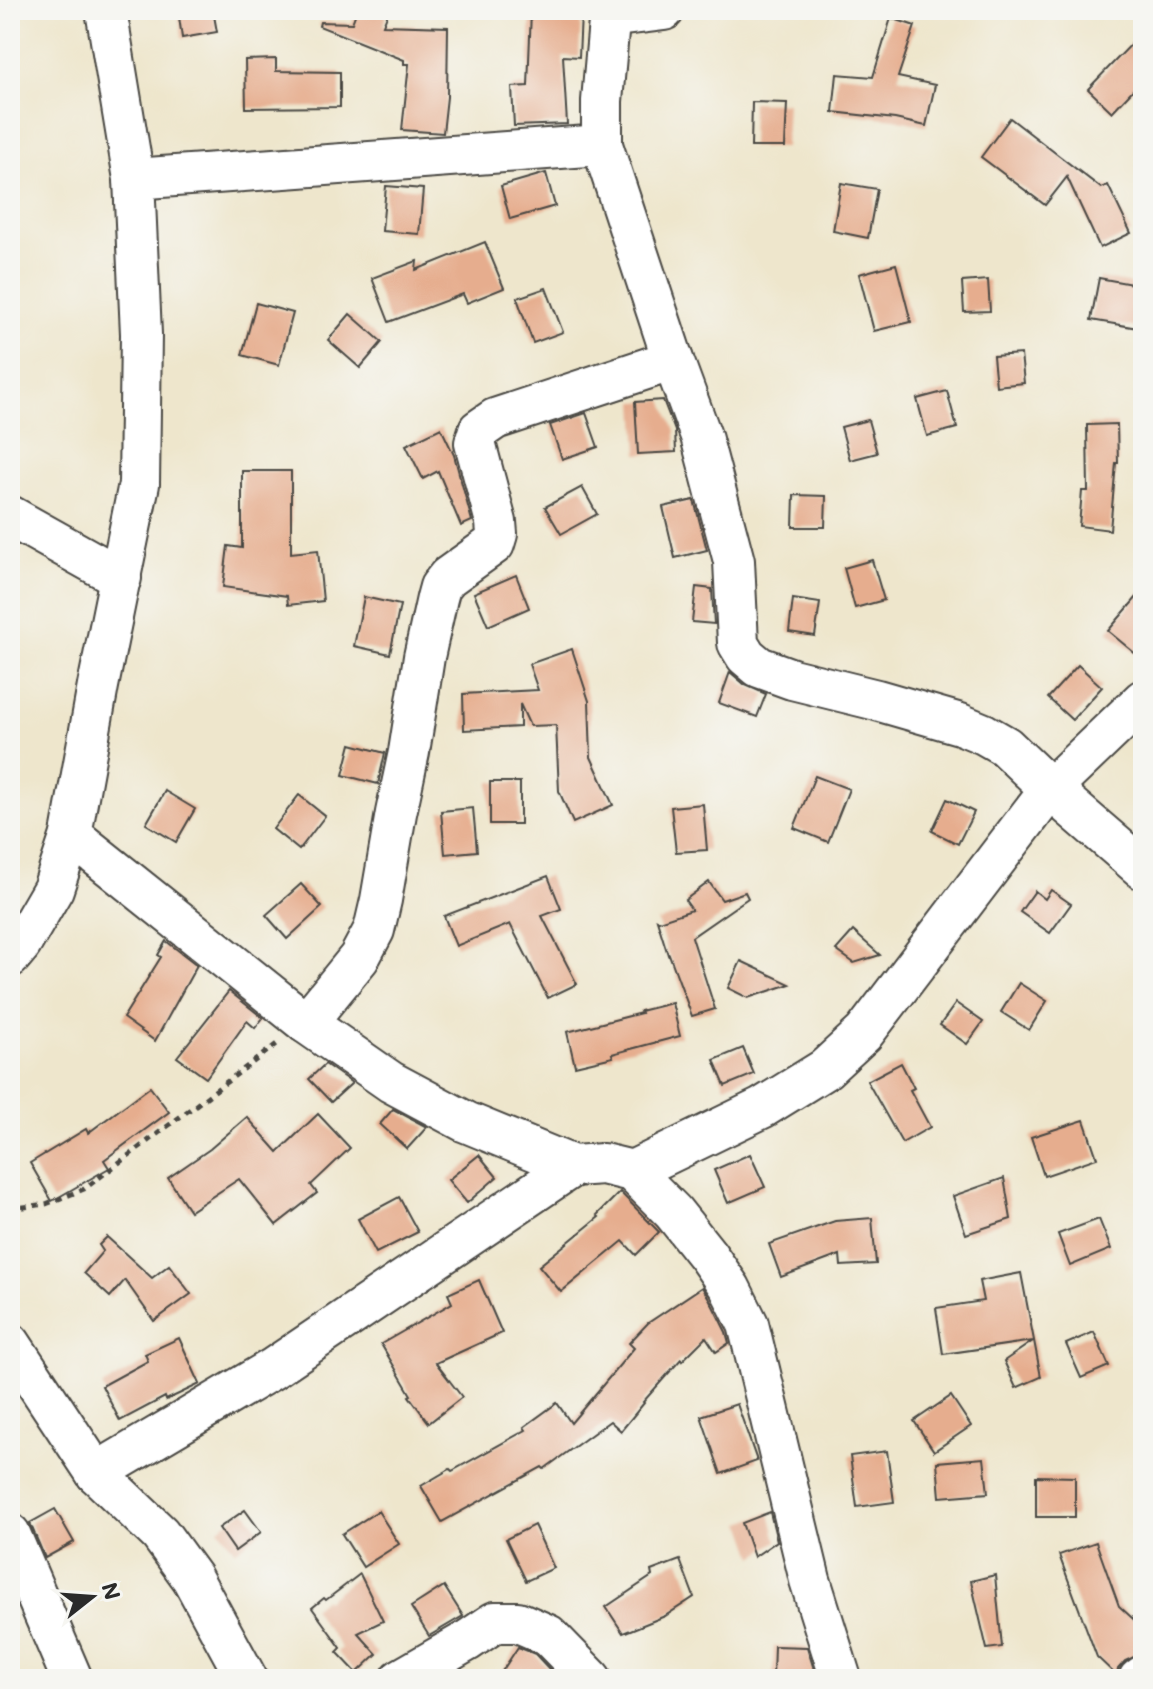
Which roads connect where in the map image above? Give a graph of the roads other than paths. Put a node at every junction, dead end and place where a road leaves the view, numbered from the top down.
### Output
1 (106, 10) edge
2 (664, 10) edge
3 (609, 14) edge
4 (602, 145) junction
5 (134, 179) junction
6 (673, 360) junction
7 (10, 516) edge
8 (121, 578) junction
9 (1143, 700) edge
10 (1050, 789) junction
11 (71, 835) junction
12 (1143, 869) edge
13 (10, 957) edge
14 (306, 1023) junction
15 (573, 1166) junction
16 (632, 1171) junction
17 (10, 1343) edge
18 (96, 1473) junction
19 (10, 1534) edge
20 (72, 1679) edge
21 (247, 1679) edge
22 (401, 1679) edge
23 (591, 1679) edge
24 (841, 1679) edge

1 - 5 street
2 - 3 street
3 - 4 street
4 - 5 street
4 - 6 street
5 - 8 street
6 - 10 street
6 - 14 street
7 - 8 street
8 - 11 street
9 - 10 street
10 - 12 street
10 - 16 street
11 - 13 street
11 - 14 street
14 - 15 street
15 - 16 street
15 - 18 street
16 - 24 street
17 - 18 street
18 - 21 street
19 - 20 street
22 - 23 street

